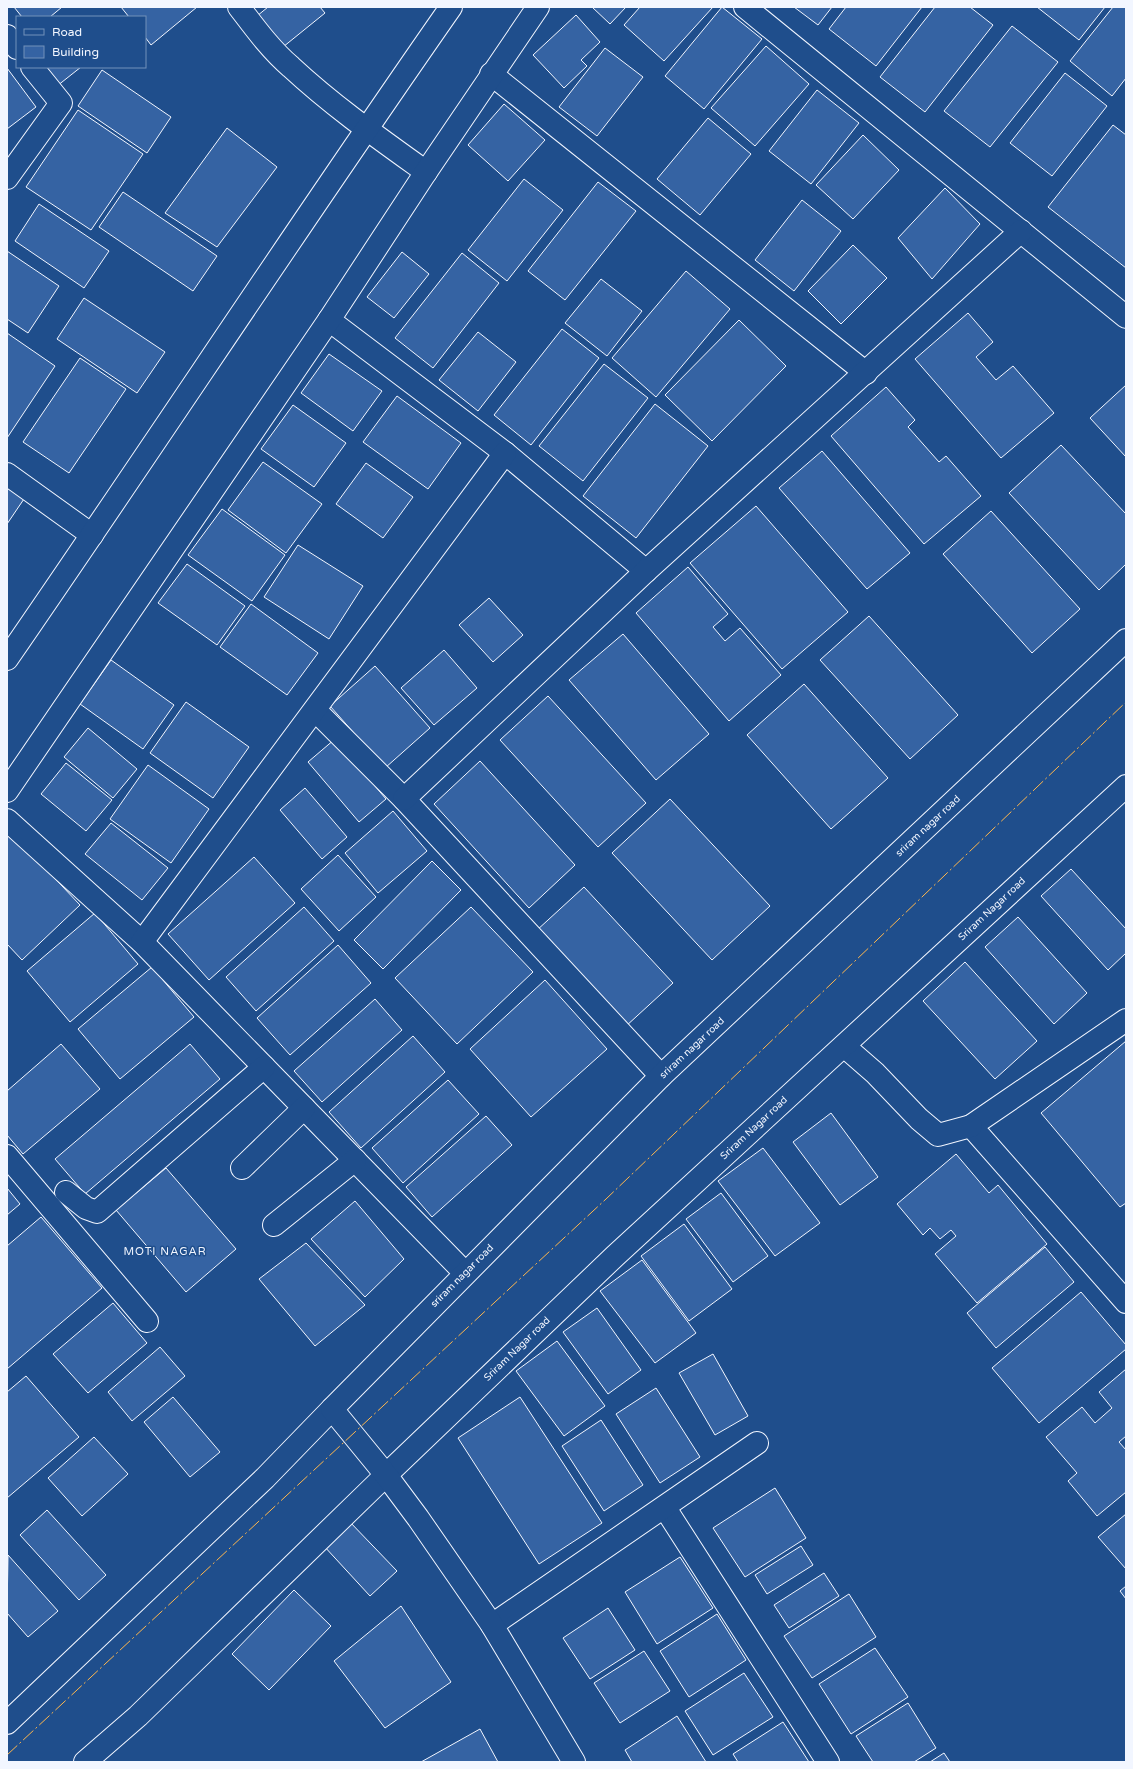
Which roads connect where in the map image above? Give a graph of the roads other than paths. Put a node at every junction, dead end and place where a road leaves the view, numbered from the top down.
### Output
1 (239, 7) edge
2 (451, 7) edge
3 (538, 7) edge
4 (744, 7) edge
5 (7, 36) edge
6 (16, 47) edge
7 (33, 68) edge
8 (491, 74) junction
9 (366, 129) junction
10 (426, 172) junction
11 (7, 178) edge
12 (1021, 231) junction
13 (1126, 317) edge
14 (329, 320) junction
15 (866, 373) junction
16 (505, 453) junction
17 (7, 474) edge
18 (92, 535) junction
19 (646, 571) junction
20 (1126, 640) edge
21 (7, 659) edge
22 (315, 710) junction
23 (1126, 786) edge
24 (7, 791) edge
25 (404, 799) junction
26 (7, 820) edge
27 (142, 942) junction
28 (1126, 1020) edge
29 (844, 1046) junction
30 (264, 1067) junction
31 (661, 1076) junction
32 (304, 1108) junction
33 (971, 1126) junction
34 (7, 1156) edge
35 (355, 1160) junction
36 (242, 1168) dead end
37 (66, 1192) dead end
38 (274, 1226) dead end
39 (465, 1273) junction
40 (1126, 1302) edge
41 (147, 1321) dead end
42 (332, 1409) junction
43 (757, 1443) dead end
44 (386, 1475) junction
45 (665, 1508) junction
46 (492, 1625) junction
47 (7, 1724) edge
48 (85, 1762) edge
49 (574, 1762) edge
50 (828, 1762) edge

1 - 9 street
2 - 9 street
3 - 8 street
4 - 12 street
5 - 6 street
7 - 11 street
8 - 10 street
8 - 15 street
9 - 10 street
9 - 18 street
10 - 14 street
12 - 13 street
12 - 15 street
14 - 16 street
14 - 24 street
15 - 19 street
16 - 19 street
16 - 22 street
17 - 18 street
18 - 21 street
19 - 25 street
20 - 31 street, sriram nagar road
22 - 25 street
22 - 27 street
23 - 29 street, Sriram Nagar road
25 - 31 street
26 - 27 street
27 - 30 street
28 - 33 street
29 - 33 street
29 - 44 street, Sriram Nagar road
30 - 32 street
30 - 37 street
31 - 39 street, sriram nagar road
32 - 35 street
32 - 36 street
33 - 40 street
34 - 41 street
35 - 38 street
35 - 39 street
39 - 42 street, sriram nagar road
42 - 44 street
42 - 47 street, sriram nagar road
43 - 45 street
44 - 46 street
44 - 48 street, Sriram Nagar road
45 - 46 street
45 - 50 street
46 - 49 street

